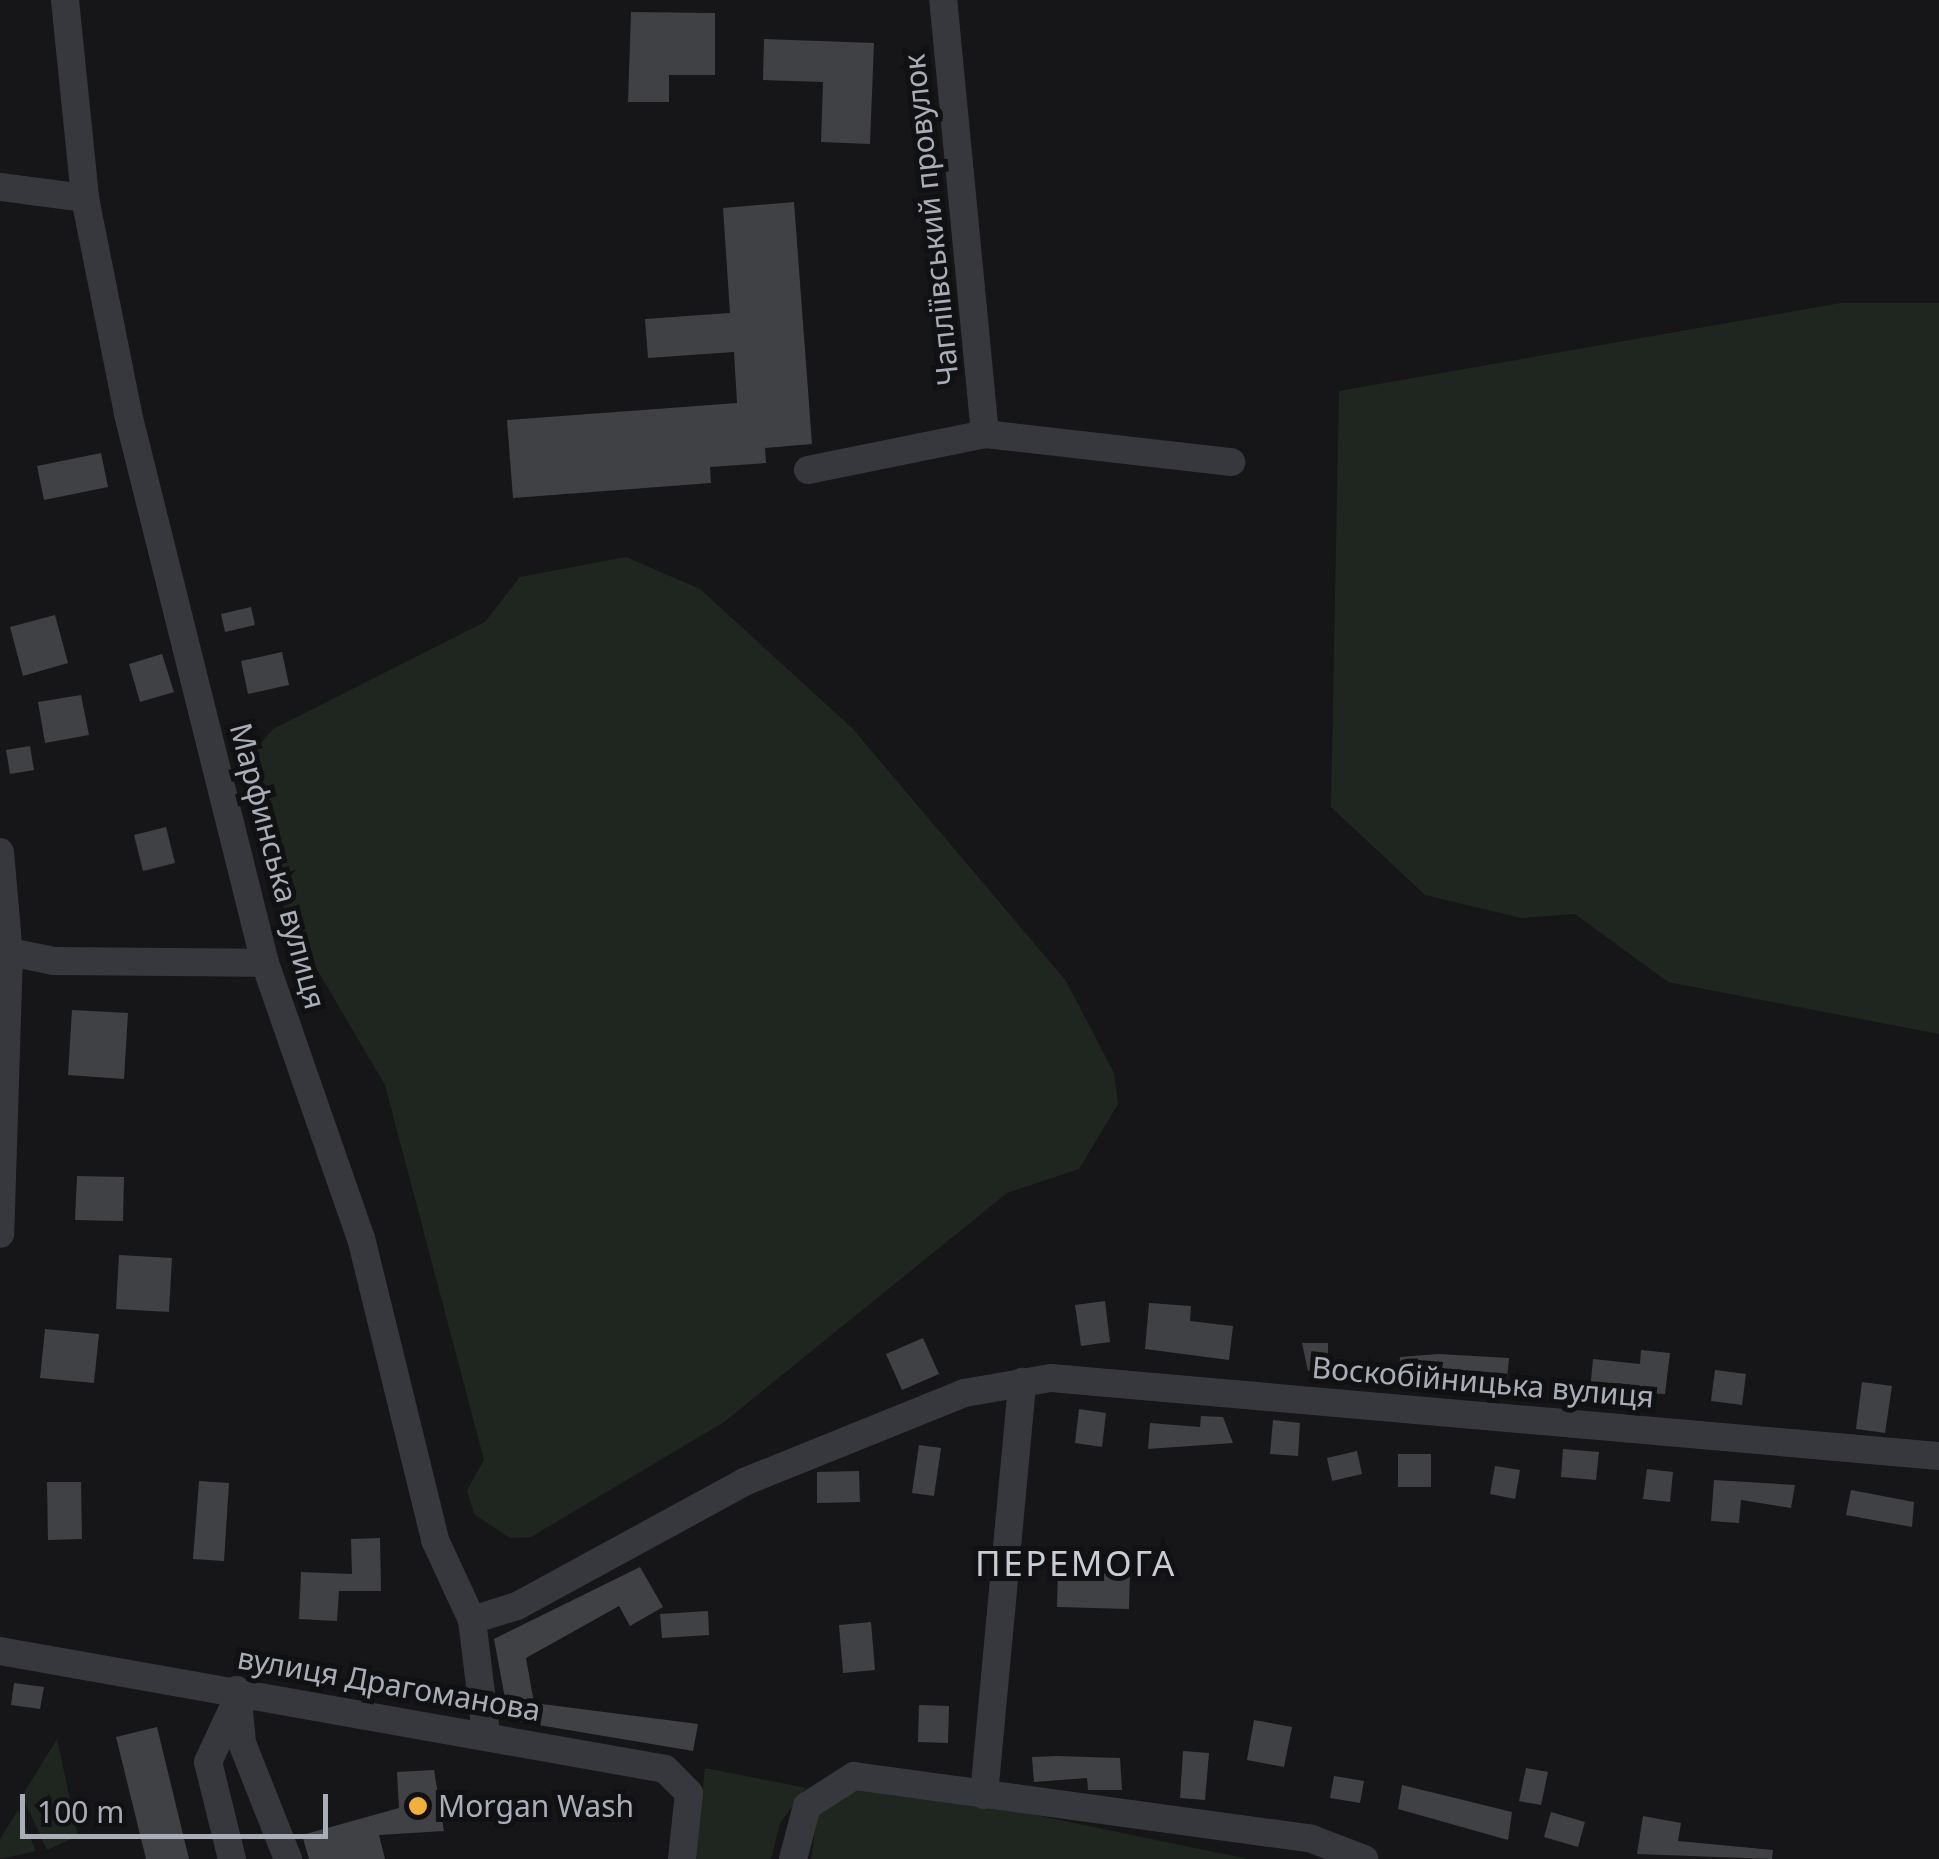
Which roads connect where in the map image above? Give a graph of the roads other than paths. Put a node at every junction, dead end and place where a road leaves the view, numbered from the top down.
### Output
1 (65, 0) edge
2 (943, 0) edge
3 (0, 187) edge
4 (85, 198) junction
5 (984, 434) junction
6 (1230, 462) dead end
7 (808, 470) dead end
8 (0, 852) edge
9 (5, 952) edge
10 (265, 963) junction
11 (0, 1234) edge
12 (1022, 1382) junction
13 (1939, 1456) edge
14 (472, 1620) junction
15 (0, 1651) edge
16 (237, 1696) junction
17 (486, 1734) junction
18 (984, 1796) junction
19 (232, 1859) edge
20 (288, 1859) edge
21 (682, 1859) edge
22 (793, 1859) edge
23 (1364, 1859) edge

1 - 4 street, Марфинська вулиця
2 - 5 street, Чапліївський провулок
3 - 4 street
4 - 10 street, Марфинська вулиця
5 - 6 street
5 - 7 street
8 - 9 street
9 - 10 street
9 - 11 street
10 - 14 street, Марфинська вулиця
12 - 13 street, Воскобійницька вулиця
12 - 14 street, Воскобійницька вулиця
12 - 18 street
14 - 17 street, Марфинська вулиця
15 - 16 street, вулиця Драгоманова
16 - 17 street, вулиця Драгоманова
16 - 19 street
16 - 20 street
17 - 21 street, вулиця Драгоманова
18 - 22 street
18 - 23 street

